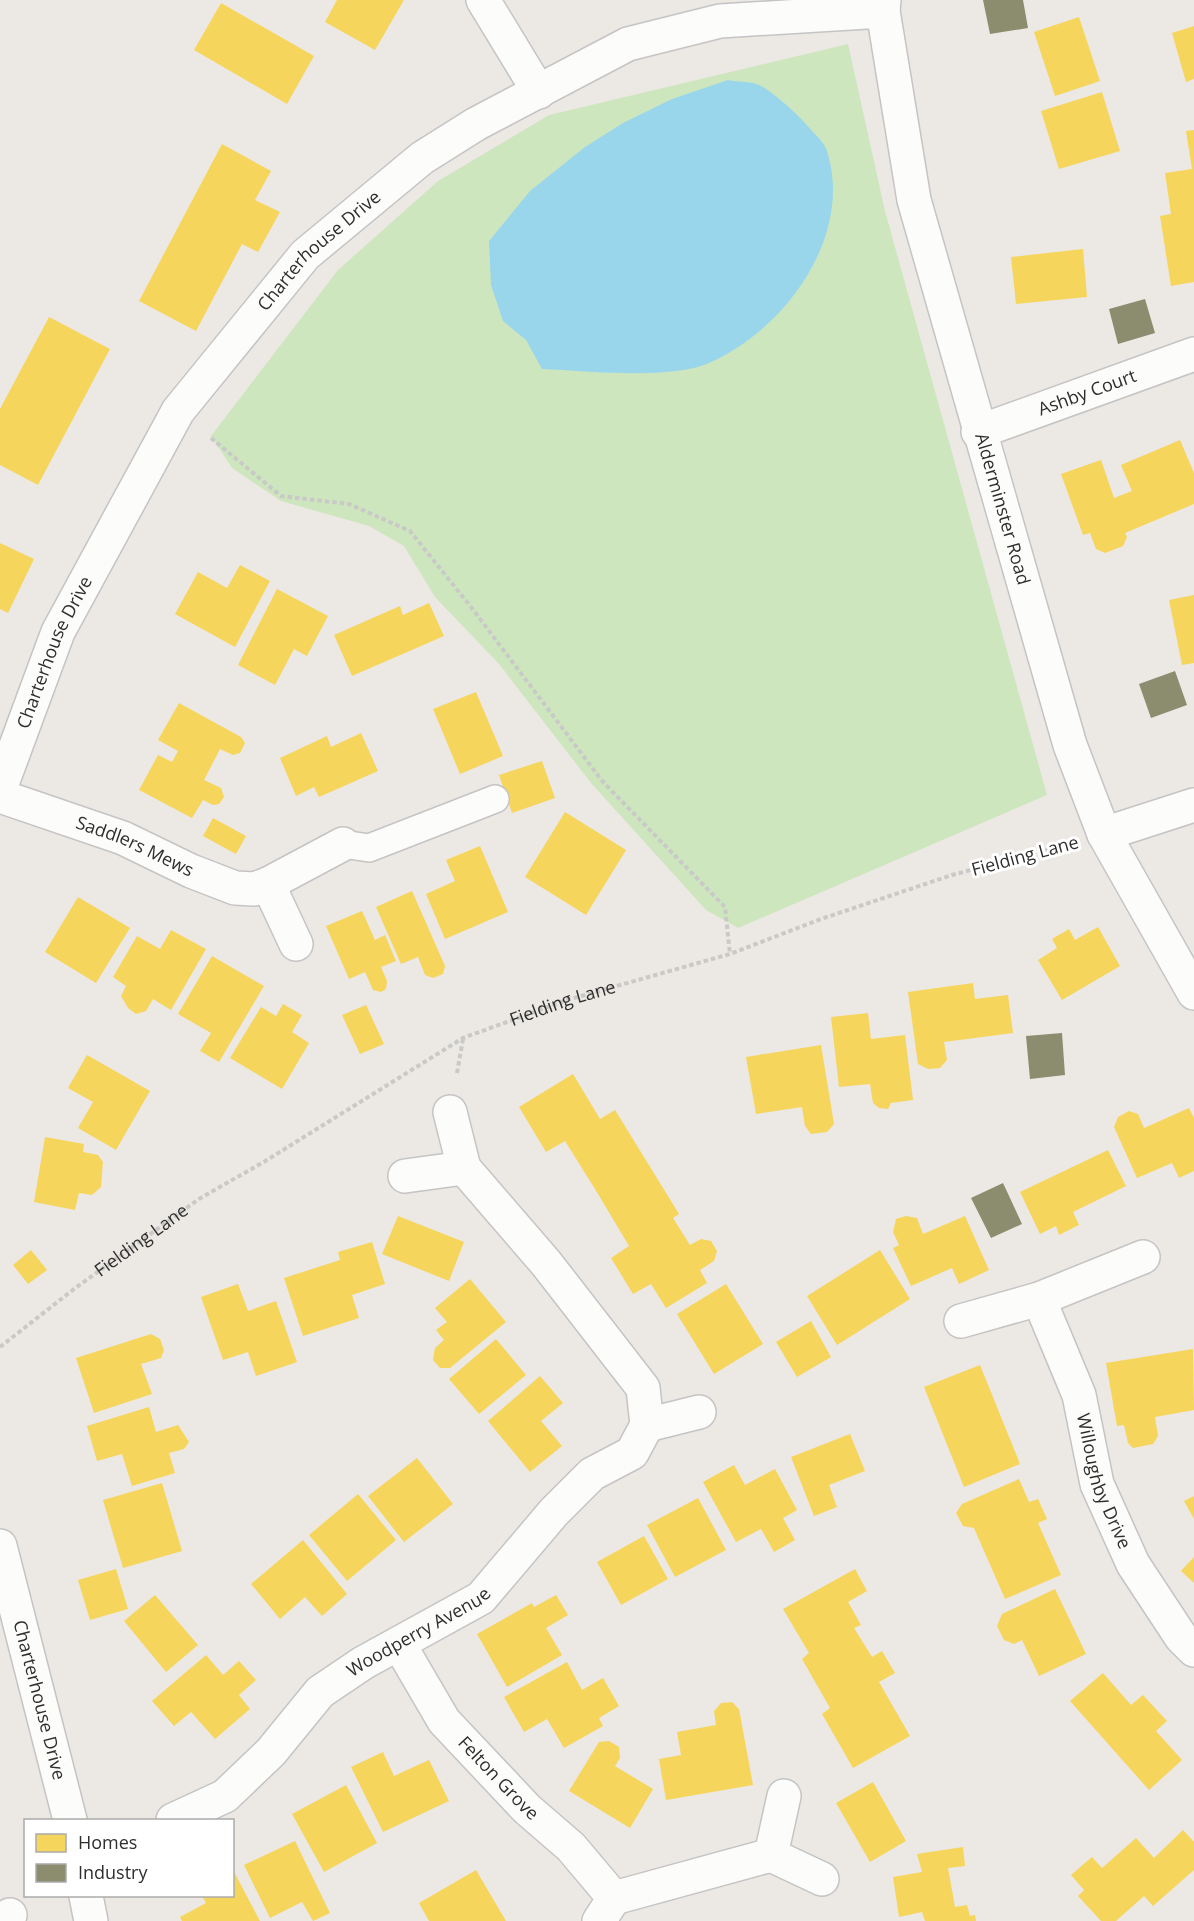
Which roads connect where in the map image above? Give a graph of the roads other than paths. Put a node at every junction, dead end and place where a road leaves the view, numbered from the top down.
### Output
1 (483, 0) edge
2 (884, 5) edge
3 (539, 92) junction
4 (1194, 354) edge
5 (978, 432) junction
6 (0, 789) edge
7 (0, 796) edge
8 (495, 799) dead end
9 (1194, 805) edge
10 (1104, 834) junction
11 (343, 844) joint
12 (268, 884) junction
13 (296, 944) dead end
14 (1194, 993) edge
15 (450, 1112) dead end
16 (464, 1168) junction
17 (405, 1176) dead end
18 (1143, 1257) dead end
19 (1039, 1299) junction
20 (961, 1322) dead end
21 (699, 1412) dead end
22 (647, 1425) junction
23 (0, 1546) edge
24 (399, 1644) junction
25 (1194, 1650) edge
26 (784, 1796) dead end
27 (69, 1819) edge
28 (177, 1819) edge
29 (771, 1856) junction
30 (822, 1879) dead end
31 (86, 1897) edge
32 (606, 1909) edge
33 (90, 1921) edge

1 - 3 street
2 - 3 street, Charterhouse Drive
2 - 5 street, Alderminster Road
3 - 6 street, Charterhouse Drive
4 - 5 street, Ashby Court
5 - 10 street, Alderminster Road
7 - 12 street, Saddlers Mews
8 - 11 lane
9 - 10 street
10 - 14 street, Alderminster Road
11 - 12 street, Saddlers Mews
12 - 13 street
15 - 16 street
16 - 17 street
16 - 22 street
18 - 19 street
19 - 20 street
19 - 25 street, Willoughby Drive
21 - 22 street
22 - 24 street, Woodperry Avenue
23 - 27 street, Charterhouse Drive
24 - 28 street, Woodperry Avenue
24 - 32 street, Felton Grove
26 - 29 street
29 - 30 street
29 - 32 street, Felton Grove
31 - 33 street

